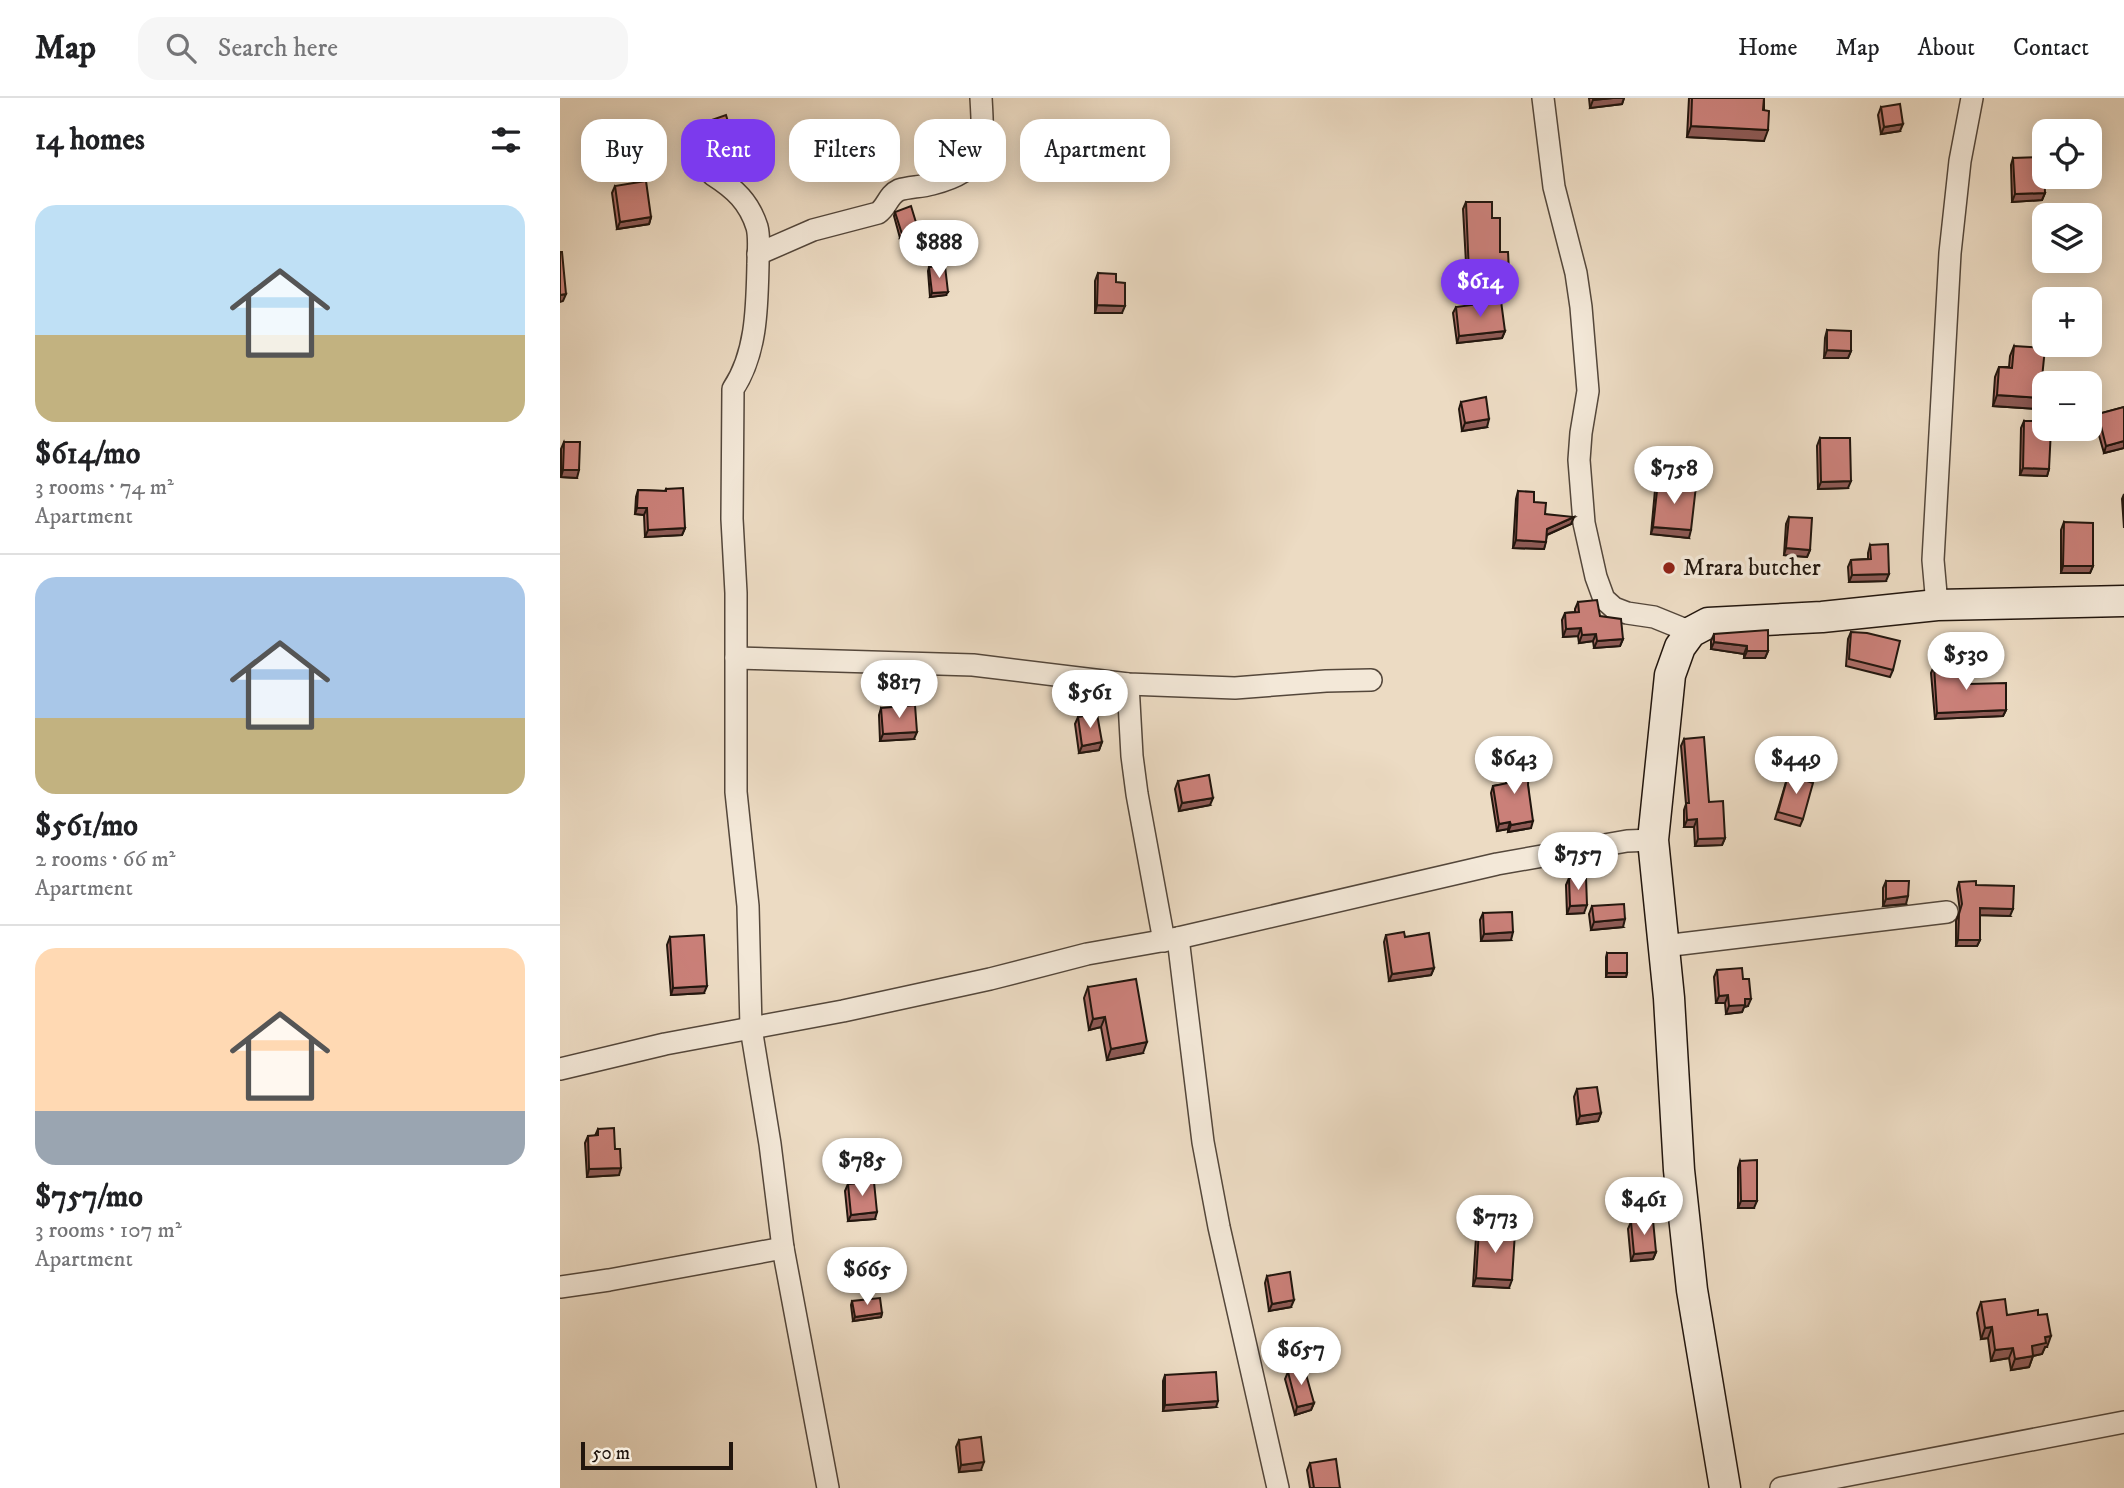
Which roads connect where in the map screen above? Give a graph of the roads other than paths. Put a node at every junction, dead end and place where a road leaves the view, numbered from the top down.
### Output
1 (981, 98) edge
2 (1543, 98) edge
3 (1972, 98) edge
4 (724, 182) edge
5 (758, 254) junction
6 (2124, 601) edge
7 (1937, 605) junction
8 (1690, 632) junction
9 (736, 658) junction
10 (1370, 680) dead end
11 (1128, 684) junction
12 (1653, 840) junction
13 (1947, 912) dead end
14 (1171, 940) junction
15 (1664, 946) junction
16 (751, 1028) junction
17 (560, 1069) edge
18 (783, 1248) junction
19 (560, 1287) edge
20 (2124, 1422) edge
21 (828, 1488) edge
22 (1278, 1488) edge
23 (1725, 1488) edge
24 (1781, 1488) edge

1 - 5 street
2 - 8 street
3 - 7 street
4 - 5 street
5 - 9 street
6 - 7 street
7 - 8 street
8 - 12 street
9 - 11 street
9 - 16 street
10 - 11 street
11 - 14 street
12 - 14 street
12 - 15 street
13 - 15 street
14 - 16 street
14 - 22 street
15 - 23 street
16 - 17 street
16 - 18 street
18 - 19 street
18 - 21 street
20 - 24 street

